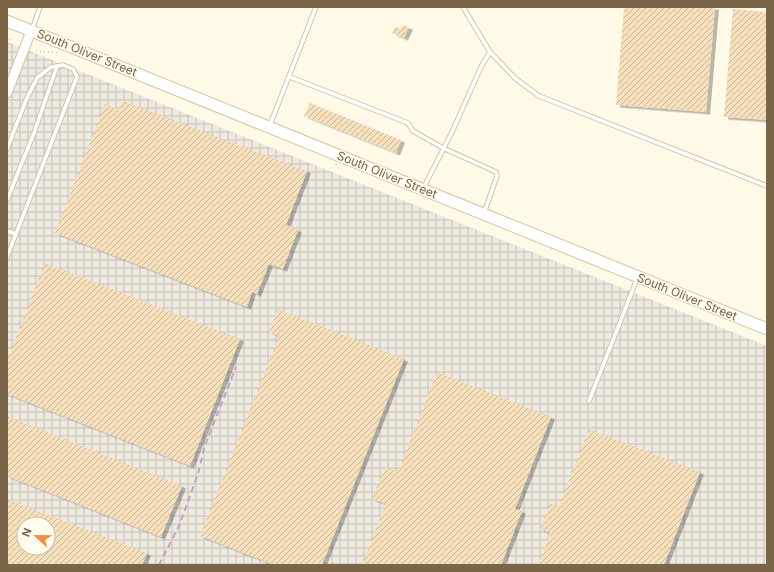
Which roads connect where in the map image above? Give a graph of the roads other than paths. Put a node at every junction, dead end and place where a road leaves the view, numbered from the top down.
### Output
1 (40, 7) edge
2 (316, 7) edge
3 (463, 7) edge
4 (7, 21) edge
5 (31, 31) junction
6 (490, 52) junction
7 (57, 66) junction
8 (290, 77) junction
9 (7, 93) edge
10 (269, 128) junction
11 (444, 148) junction
12 (7, 149) edge
13 (767, 186) edge
14 (423, 190) junction
15 (7, 200) edge
16 (484, 215) junction
17 (7, 231) edge
18 (16, 234) junction
19 (7, 257) edge
20 (638, 277) junction
21 (767, 329) edge
22 (589, 401) dead end

1 - 5 lane
2 - 8 lane
3 - 6 lane
4 - 5 main road, South Oliver Street
5 - 9 street
5 - 10 main road, South Oliver Street
6 - 11 lane
6 - 13 lane
7 - 12 lane
7 - 15 lane
7 - 18 lane
8 - 10 lane
8 - 11 lane
10 - 14 main road, South Oliver Street
11 - 14 lane
11 - 16 lane
14 - 16 main road, South Oliver Street
16 - 20 main road, South Oliver Street
17 - 18 lane
18 - 19 lane
20 - 21 main road, South Oliver Street
20 - 22 lane

